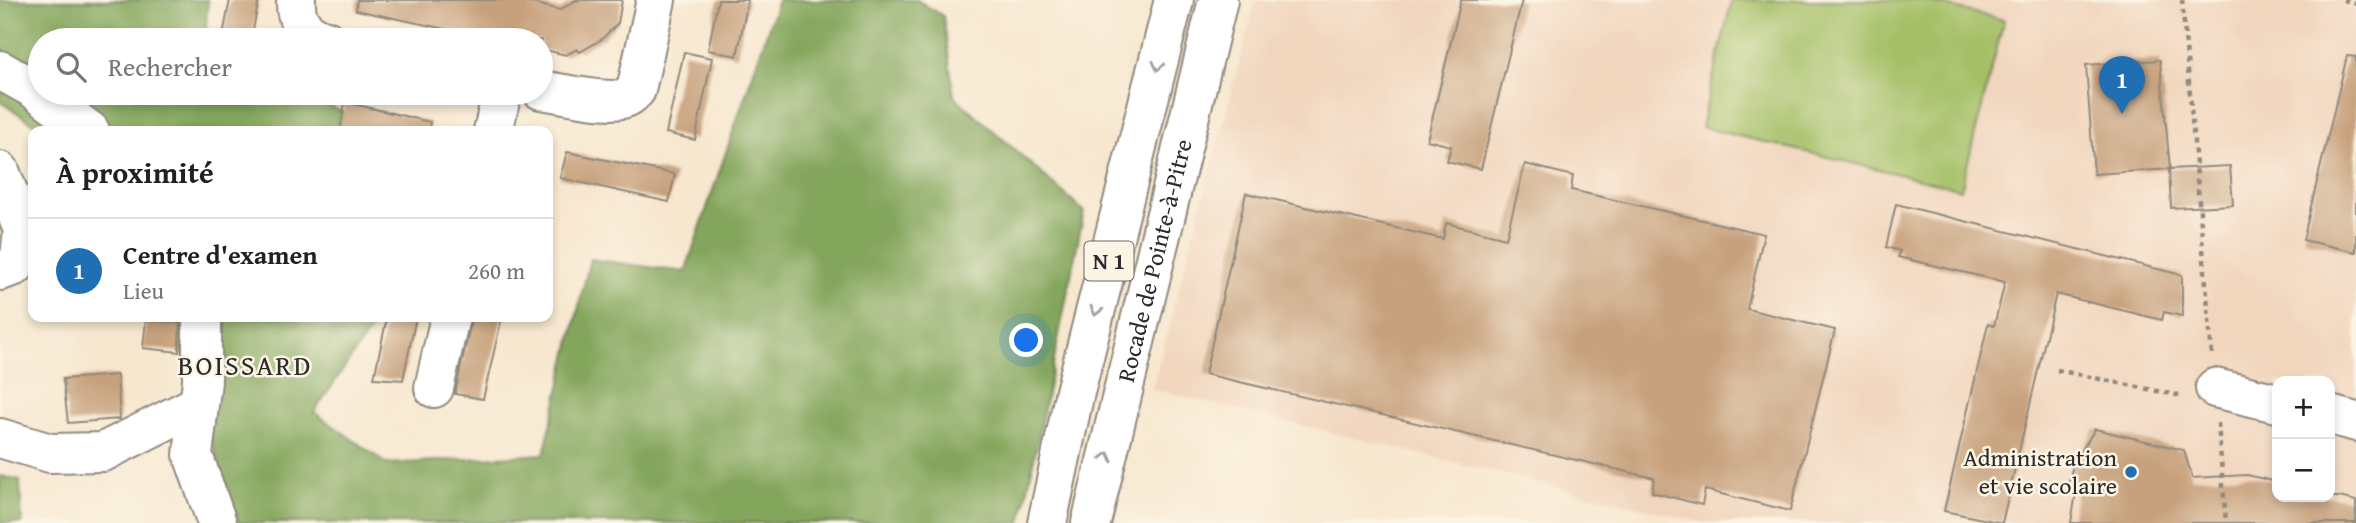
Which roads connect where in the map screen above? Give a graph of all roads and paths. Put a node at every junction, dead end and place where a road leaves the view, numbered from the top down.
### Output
1 (296, 0) edge
2 (656, 0) edge
3 (1174, 0) edge
4 (1218, 0) edge
5 (2182, 0) edge
6 (2343, 0) edge
7 (2356, 3) edge
8 (303, 28) edge
9 (0, 70) edge
10 (28, 86) edge
11 (553, 92) edge
12 (55, 105) edge
13 (499, 105) edge
14 (83, 126) edge
15 (494, 126) edge
16 (0, 171) edge
17 (0, 271) edge
18 (202, 322) edge
19 (449, 322) edge
20 (2057, 370) dead end
21 (2215, 387) junction
22 (434, 388) dead end
23 (2272, 402) edge
24 (200, 404) junction
25 (2335, 416) edge
26 (2356, 422) edge
27 (0, 438) edge
28 (217, 523) edge
29 (1047, 523) edge
30 (1091, 523) edge
31 (2226, 523) edge

1 - 8 main road
2 - 11 main road
3 -> 29 main road, Rocade de Pointe-à-Pitre / N 1
30 -> 4 main road, Rocade de Pointe-à-Pitre / N 1
5 - 21 path
6 - 7 path
9 - 10 main road
12 - 14 main road
13 - 15 main road
16 - 17 main road
18 - 24 main road
19 - 22 main road
20 - 21 path
21 - 23 main road
21 - 31 path
24 - 27 main road
24 - 28 main road
25 - 26 main road

